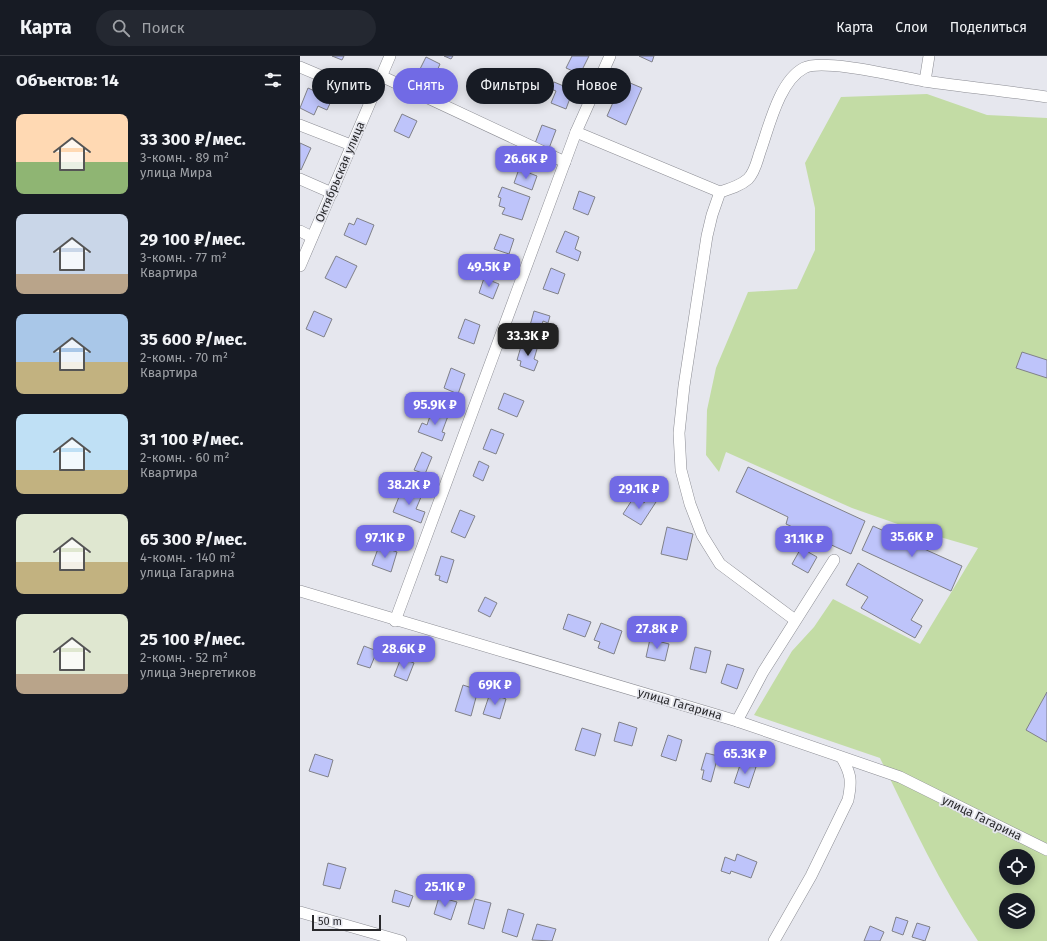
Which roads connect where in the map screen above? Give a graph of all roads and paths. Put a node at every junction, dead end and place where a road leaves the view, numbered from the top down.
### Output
1 (390, 56) edge
2 (610, 56) edge
3 (929, 56) edge
4 (805, 62) edge
5 (385, 68) edge
6 (301, 71) edge
7 (312, 75) edge
8 (385, 78) edge
9 (925, 81) junction
10 (1047, 97) edge
11 (368, 104) edge
12 (300, 125) edge
13 (576, 132) junction
14 (351, 145) junction
15 (565, 162) junction
16 (300, 179) edge
17 (720, 192) junction
18 (332, 193) junction
19 (300, 231) edge
20 (312, 237) junction
21 (300, 266) edge
22 (834, 560) dead end
23 (300, 591) edge
24 (794, 620) junction
25 (395, 621) junction
26 (737, 721) junction
27 (842, 758) junction
28 (1047, 850) edge
29 (300, 912) edge
30 (401, 941) edge
31 (774, 941) edge

1 - 5 street, Октябрьская улица
2 - 13 street
3 - 9 street
4 - 9 street
4 - 17 street
6 - 7 street
8 - 15 street
9 - 10 street
11 - 14 street, Октябрьская улица
12 - 14 street
13 - 15 street
13 - 17 street
14 - 18 street, Октябрьская улица
15 - 25 street
16 - 18 street
17 - 24 street
18 - 20 street, Октябрьская улица
19 - 20 street
20 - 21 street, Октябрьская улица
22 - 24 street
23 - 25 street, улица Гагарина
24 - 26 street
25 - 26 street, улица Гагарина
26 - 27 street, улица Гагарина
27 - 28 street, улица Гагарина
27 - 31 street
29 - 30 street

